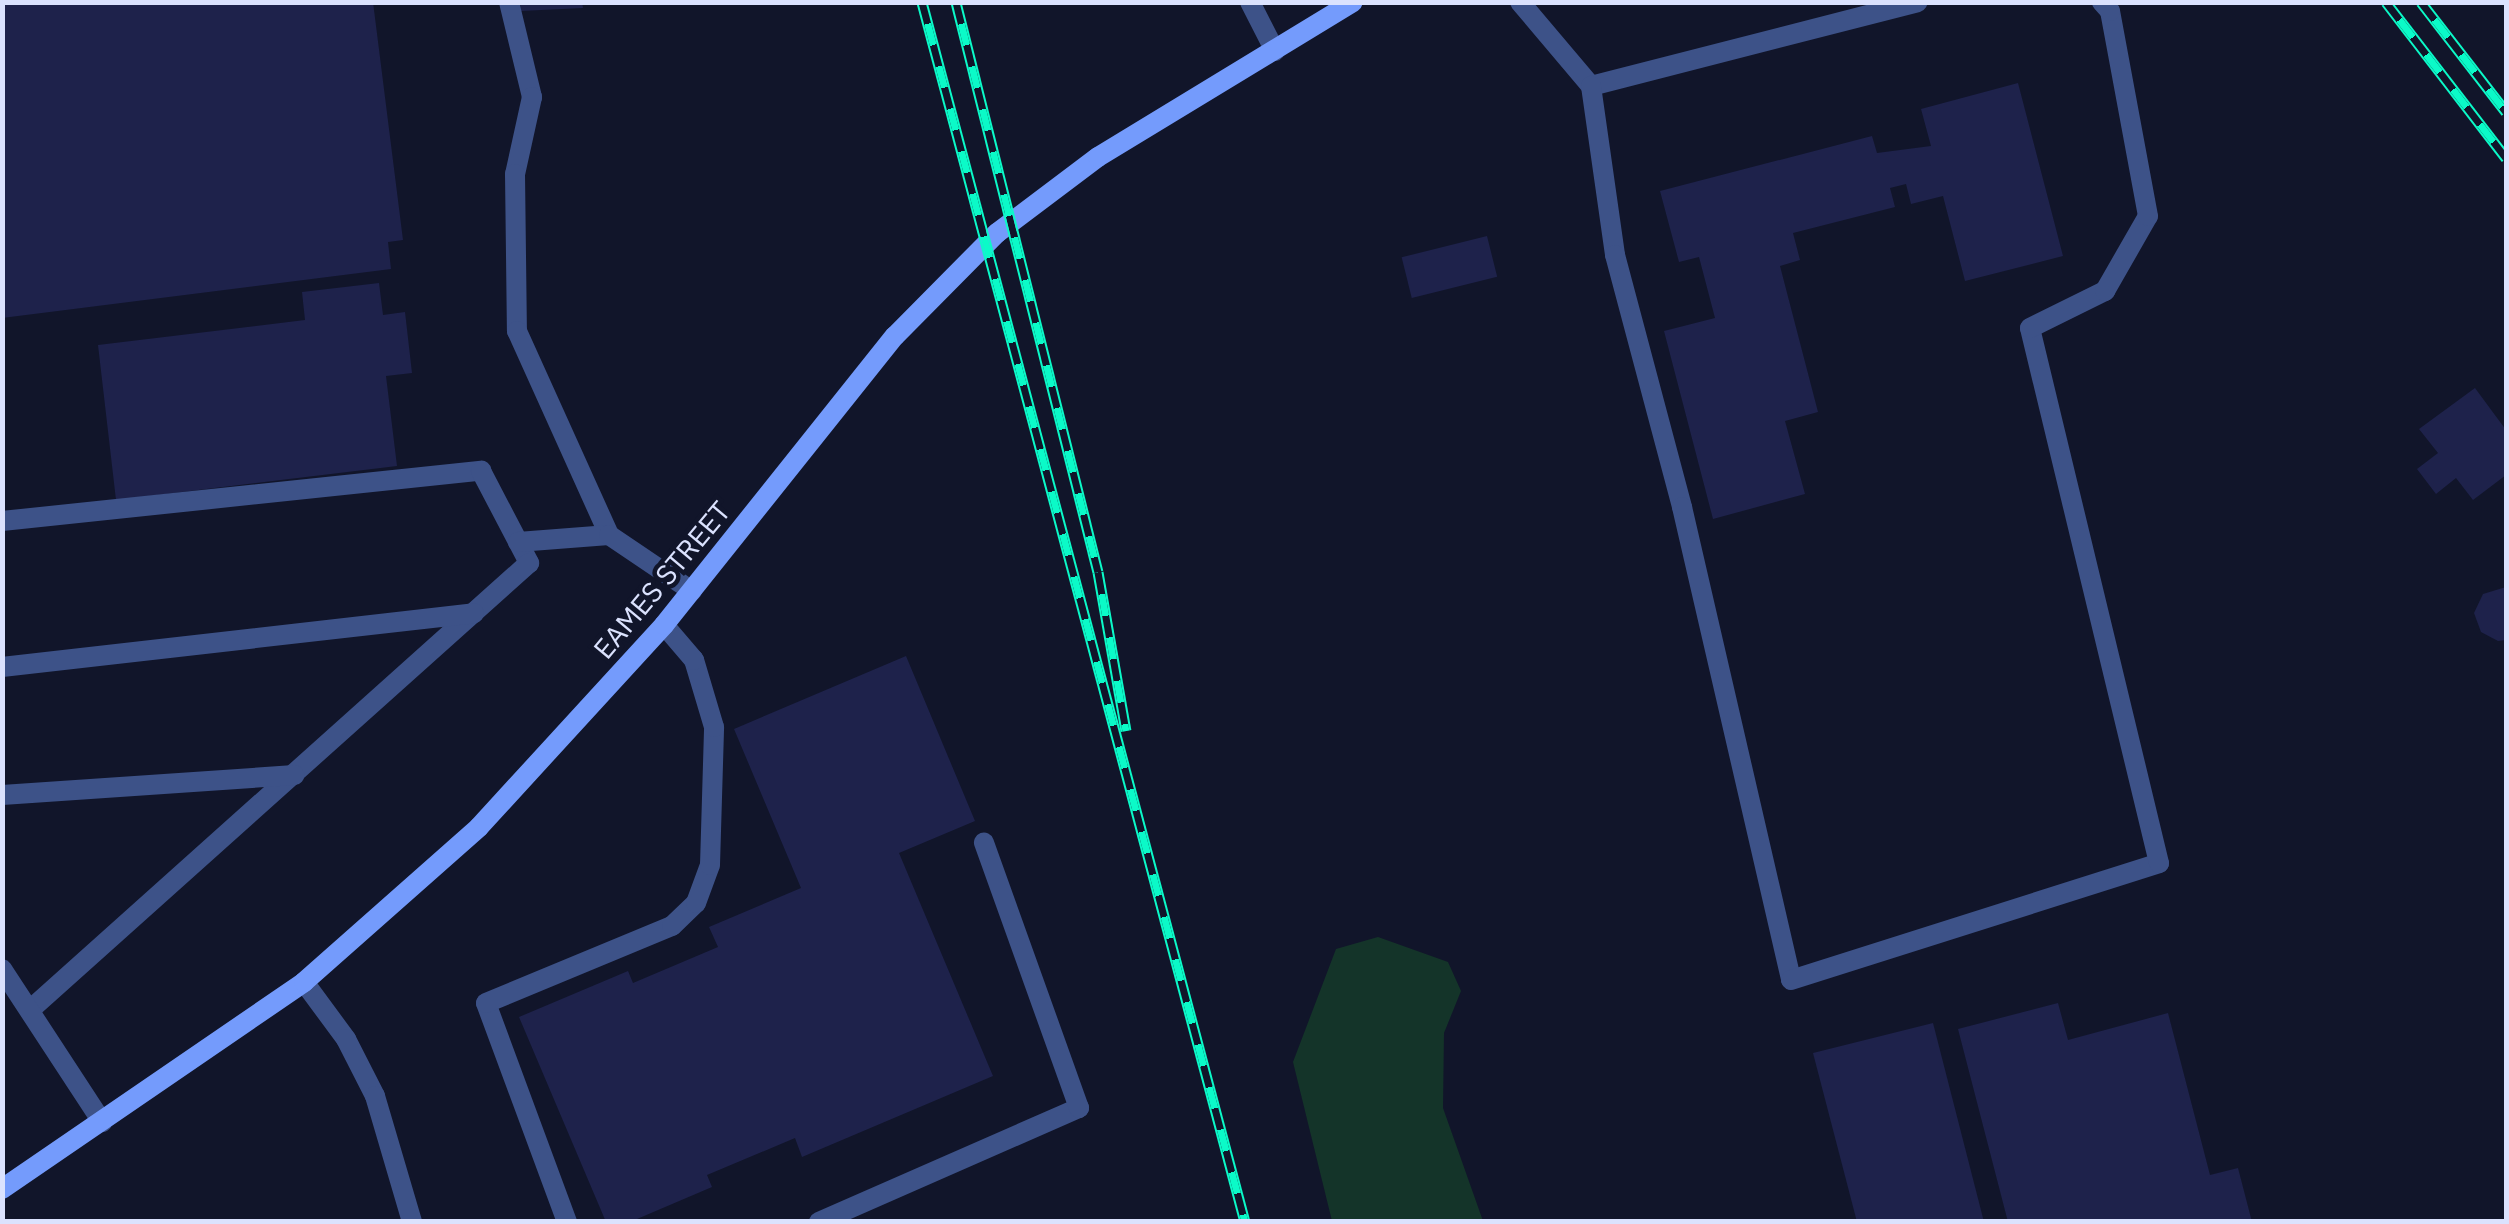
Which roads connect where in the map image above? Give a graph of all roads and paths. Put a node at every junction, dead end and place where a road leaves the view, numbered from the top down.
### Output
1 (510, 2) edge
2 (1250, 2) edge
3 (1353, 2) edge
4 (1520, 2) edge
5 (1916, 2) edge
6 (2102, 2) edge
7 (1276, 51) junction
8 (1591, 86) junction
9 (2, 521) edge
10 (610, 535) junction
11 (518, 542) junction
12 (692, 591) junction
13 (474, 613) junction
14 (664, 625) junction
15 (2, 667) edge
16 (294, 775) junction
17 (2, 795) edge
18 (984, 842) dead end
19 (2, 968) edge
20 (304, 982) junction
21 (30, 1010) junction
22 (102, 1122) junction
23 (2, 1189) edge
24 (412, 1222) edge
25 (567, 1222) edge
26 (818, 1222) edge

1 - 10 street
2 - 7 street
3 - 7 main road, EAMES STREET
4 - 8 street
5 - 8 street
6 - 8 street
7 - 12 main road, EAMES STREET
9 - 11 street
10 - 11 street
10 - 12 street
11 - 13 street
12 - 14 main road, EAMES STREET
13 - 15 street
13 - 16 street
14 - 20 main road, EAMES STREET
14 - 25 street
16 - 17 street
16 - 21 street
18 - 26 street
19 - 21 street
20 - 22 main road, EAMES STREET
20 - 24 street
21 - 22 street
22 - 23 main road, EAMES STREET

